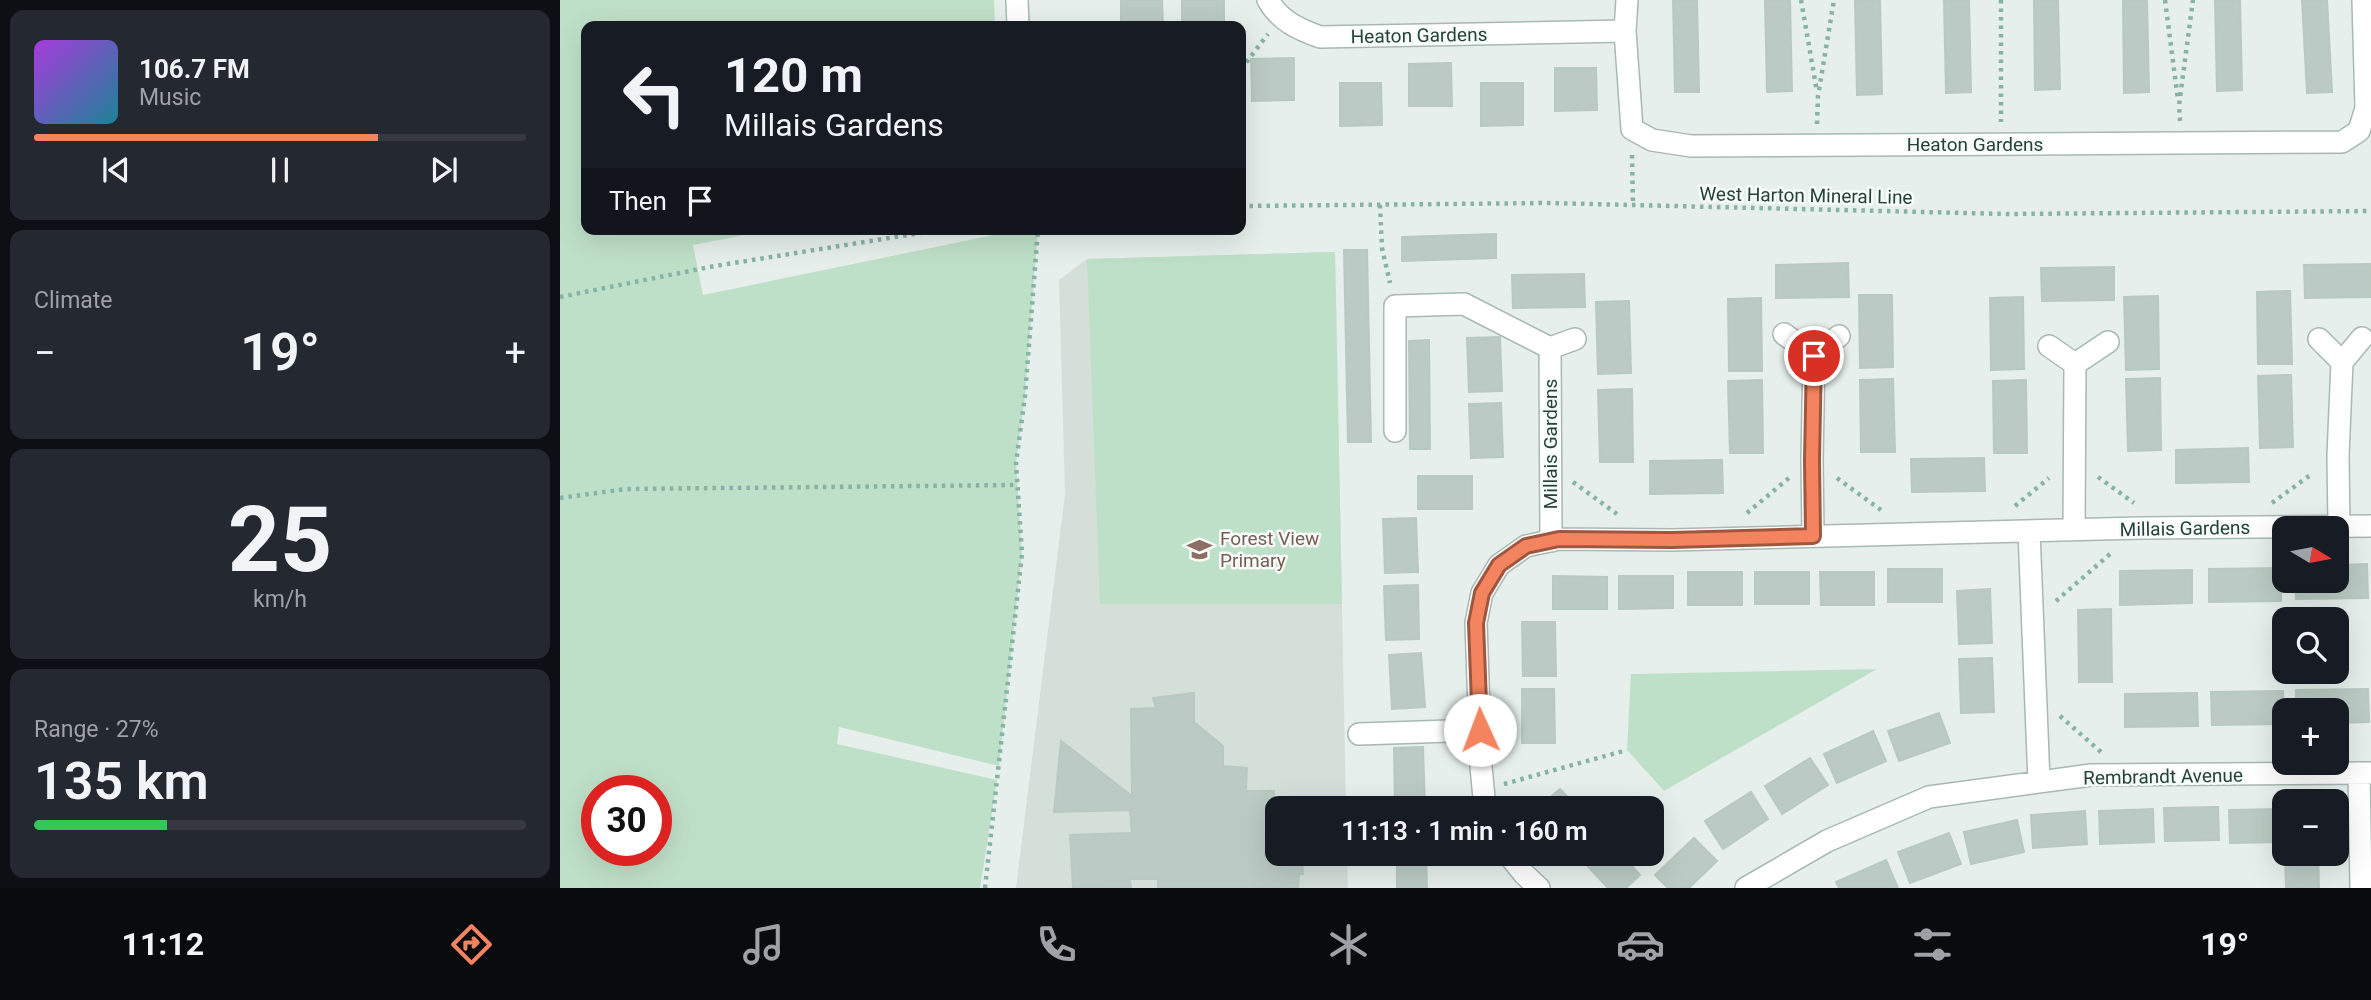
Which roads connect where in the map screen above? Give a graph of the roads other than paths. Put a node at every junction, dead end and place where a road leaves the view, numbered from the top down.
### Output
1 (1017, 0) edge
2 (1627, 0) edge
3 (2363, 0) edge
4 (1275, 8) edge
5 (1018, 21) edge
6 (1625, 32) junction
7 (2368, 75) edge
8 (1784, 334) dead end
9 (1839, 336) dead end
10 (2362, 338) dead end
11 (1575, 339) dead end
12 (2319, 339) dead end
13 (2108, 342) dead end
14 (2049, 346) dead end
15 (1550, 348) junction
16 (1814, 356) junction
17 (2342, 362) junction
18 (2075, 364) junction
19 (1395, 431) dead end
20 (2339, 516) edge
21 (2349, 526) edge
22 (2371, 526) edge
23 (2272, 527) edge
24 (2074, 529) junction
25 (2029, 531) junction
26 (1813, 536) junction
27 (1551, 541) junction
28 (1480, 730) junction
29 (1359, 734) dead end
30 (2365, 773) edge
31 (2039, 782) junction
32 (1484, 796) edge
33 (1518, 866) edge
34 (1539, 888) edge
35 (1746, 888) edge
36 (2361, 888) edge

1 - 5 street
2 - 6 street
3 - 7 street, Heaton Gardens
4 - 6 street, Heaton Gardens
6 - 7 street, Heaton Gardens
8 - 16 street
9 - 16 street
10 - 17 street
11 - 15 street
12 - 17 street
13 - 18 street
14 - 18 street
15 - 19 street
15 - 27 street, Millais Gardens
16 - 26 street
17 - 20 street
18 - 24 street
21 - 22 street, Millais Gardens
23 - 24 street, Millais Gardens
24 - 25 street, Millais Gardens
25 - 26 street, Millais Gardens
25 - 31 street
26 - 27 street, Millais Gardens
27 - 28 street, Millais Gardens
28 - 29 street
28 - 32 street, Millais Gardens
30 - 31 street, Rembrandt Avenue
30 - 36 street
31 - 35 street, Rembrandt Avenue
33 - 34 street

